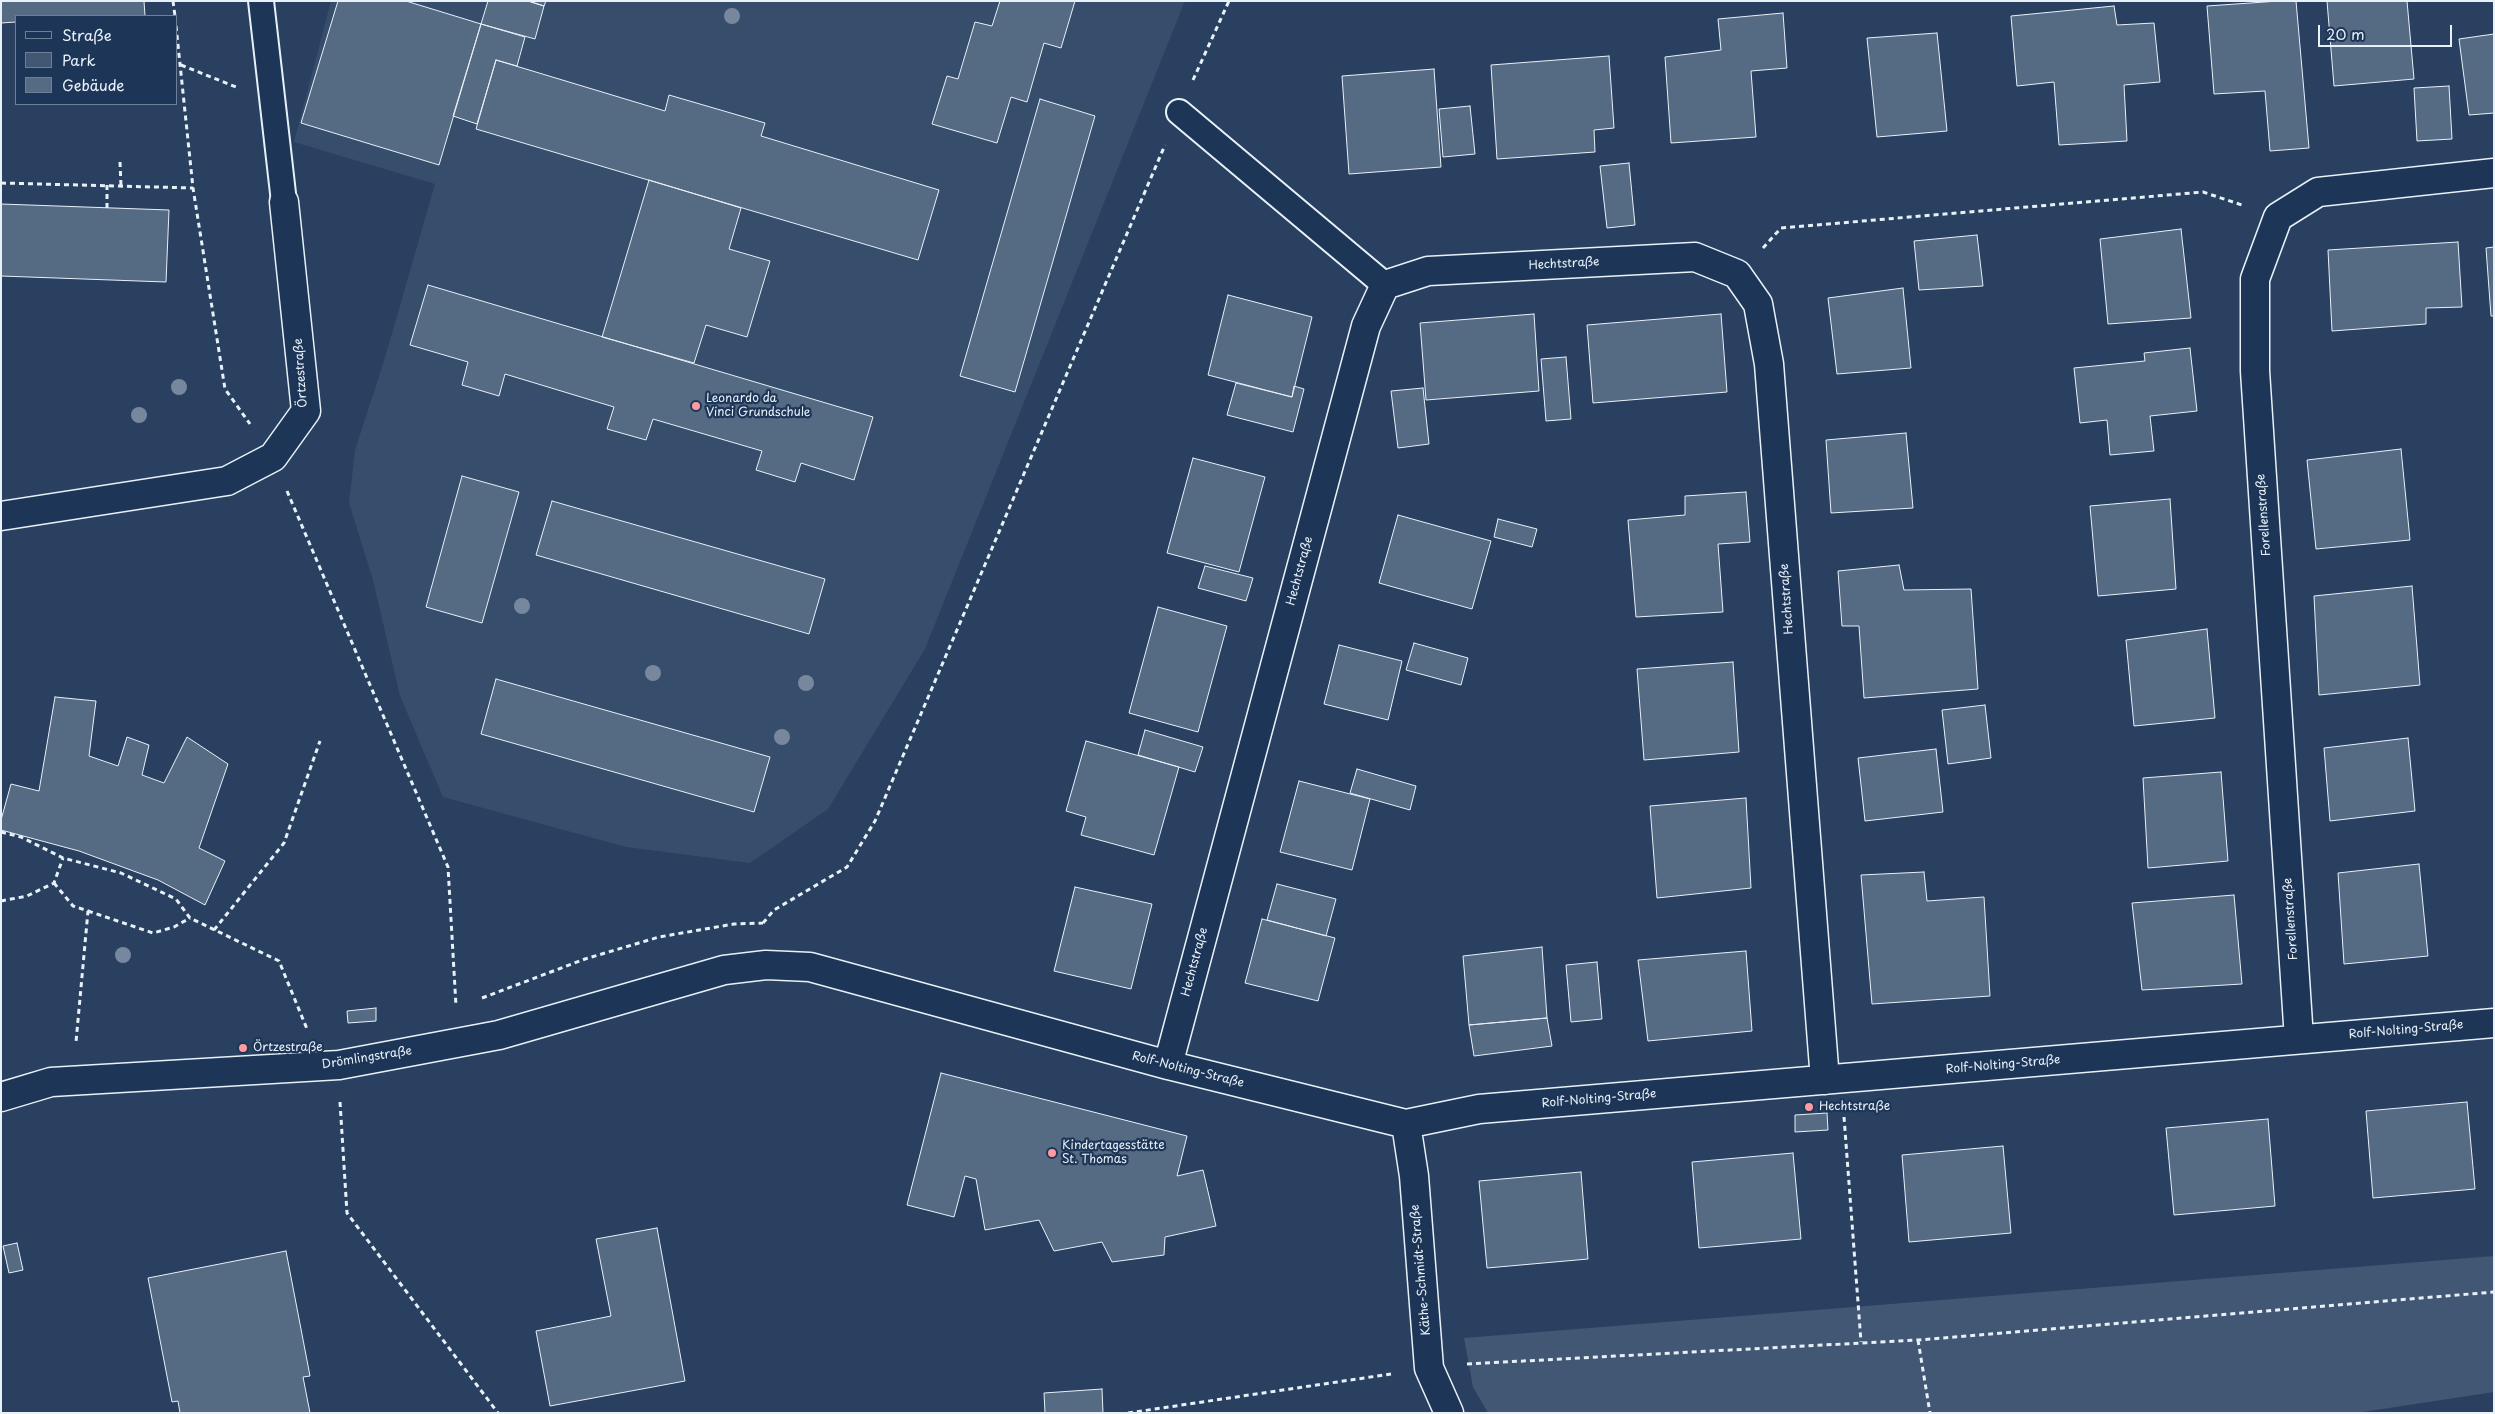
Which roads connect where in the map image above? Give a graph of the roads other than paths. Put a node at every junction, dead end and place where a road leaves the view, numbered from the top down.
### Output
1 (261, 1) edge
2 (1178, 112) road end
3 (2494, 173) edge
4 (284, 202) joint
5 (1385, 285) junction
6 (1, 516) edge
7 (724, 970) joint
8 (2494, 1023) edge
9 (2299, 1039) junction
10 (1168, 1065) junction
11 (1833, 1079) junction
12 (1, 1097) edge
13 (1406, 1124) junction
14 (1449, 1413) edge

1 - 4 lane, Örtzestraße
2 - 5 lane
3 - 9 street, Forellenstraße
4 - 6 street, Örtzestraße
5 - 10 street, Hechtstraße
5 - 11 street, Hechtstraße
7 - 10 street, Rolf-Nolting-Straße
7 - 12 street, Drömlingstraße
8 - 9 street, Rolf-Nolting-Straße
9 - 11 street, Rolf-Nolting-Straße
10 - 13 street, Rolf-Nolting-Straße
11 - 13 street, Rolf-Nolting-Straße
13 - 14 street, Käthe-Schmidt-Straße

